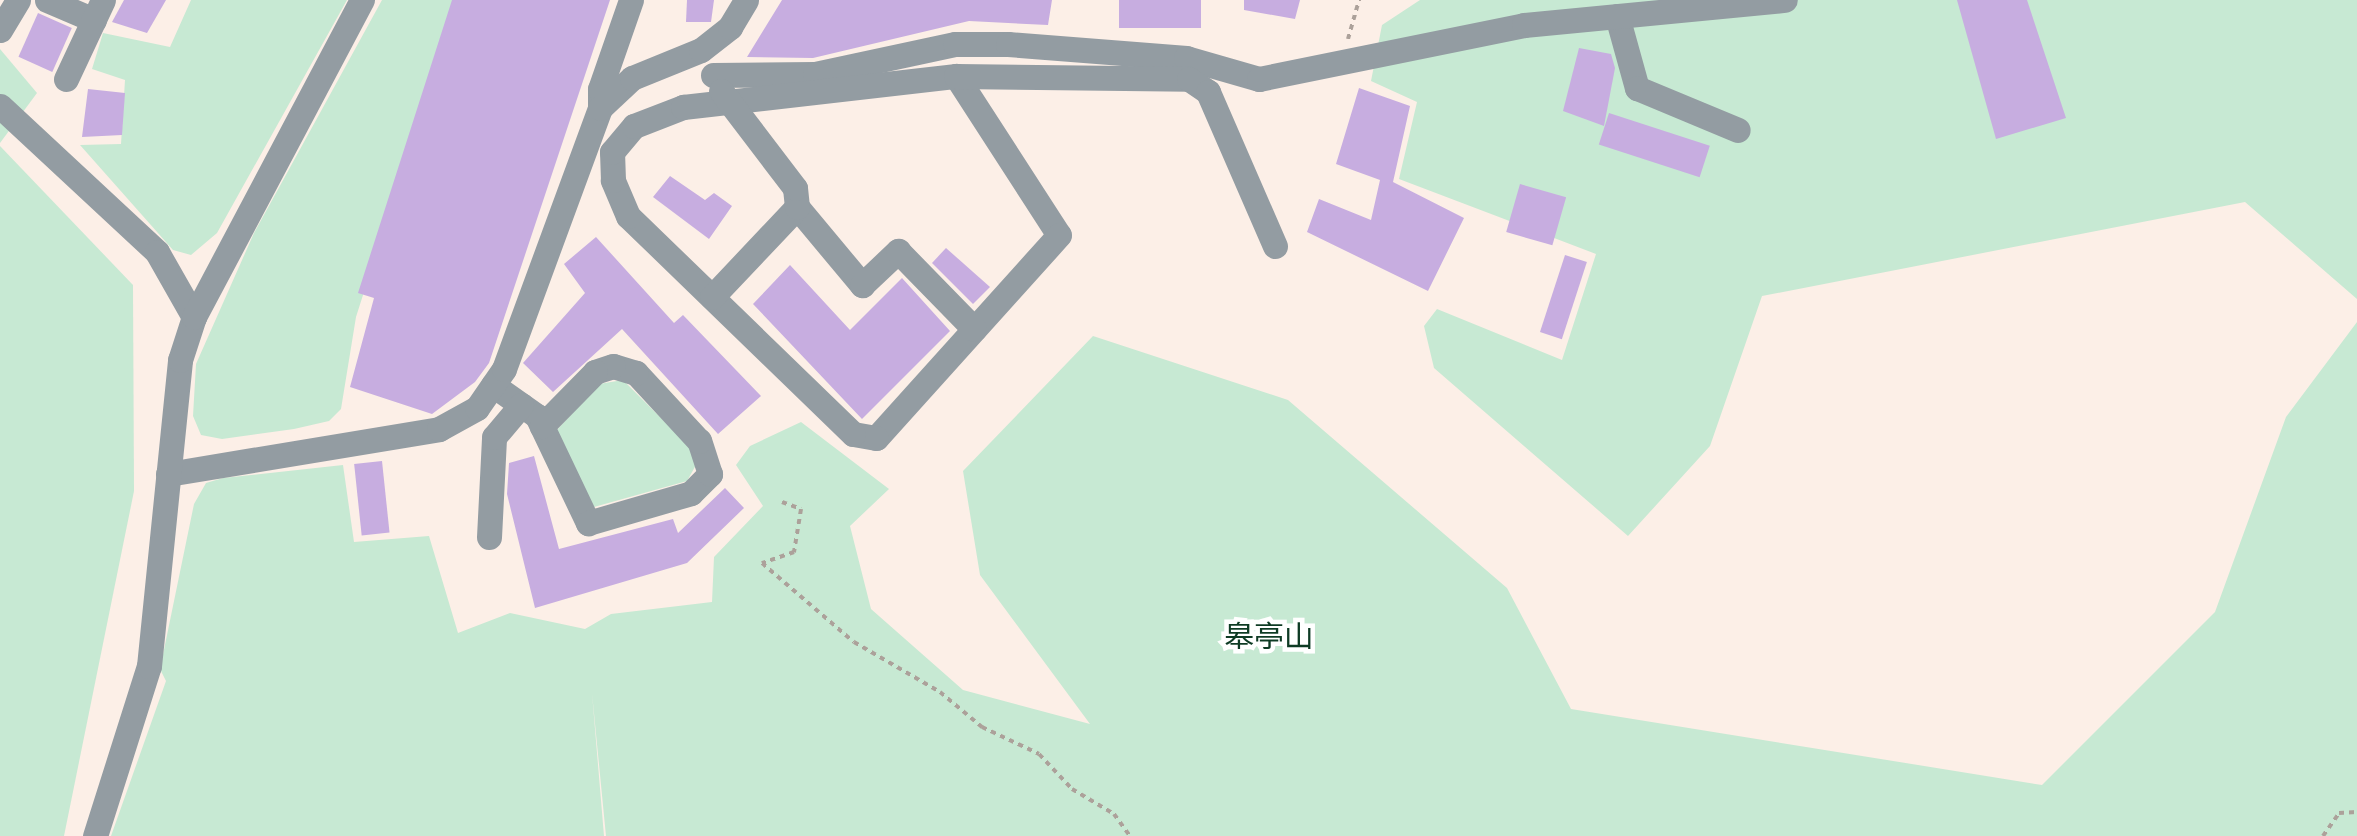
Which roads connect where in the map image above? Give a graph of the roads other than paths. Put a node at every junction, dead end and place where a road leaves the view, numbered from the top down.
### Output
1 (18, 0) edge
2 (47, 0) edge
3 (362, 0) edge
4 (632, 0) edge
5 (746, 0) edge
6 (1785, 0) edge
7 (98, 10) edge
8 (1617, 16) junction
9 (0, 30) edge
10 (701, 50) junction
11 (713, 76) junction
12 (956, 76) junction
13 (66, 78) dead end
14 (727, 102) junction
15 (0, 106) edge
16 (600, 108) junction
17 (1738, 130) dead end
18 (796, 206) junction
19 (1275, 246) dead end
20 (712, 297) junction
21 (194, 317) junction
22 (974, 329) junction
23 (493, 385) junction
24 (522, 405) junction
25 (542, 426) junction
26 (168, 474) junction
27 (489, 537) dead end
28 (95, 836) edge

1 - 9 street
2 - 7 street
3 - 21 street
4 - 16 street
5 - 10 street
6 - 8 street
7 - 13 street
8 - 11 street
8 - 17 street
10 - 11 street
10 - 16 street
11 - 14 street
12 - 14 street
12 - 19 street
12 - 22 street
14 - 18 street
14 - 20 street
15 - 21 street
16 - 23 street
18 - 20 street
18 - 22 street
20 - 22 street
21 - 26 street
23 - 24 street
23 - 26 street
24 - 25 street
24 - 27 street
25 - 25 street
26 - 28 street

